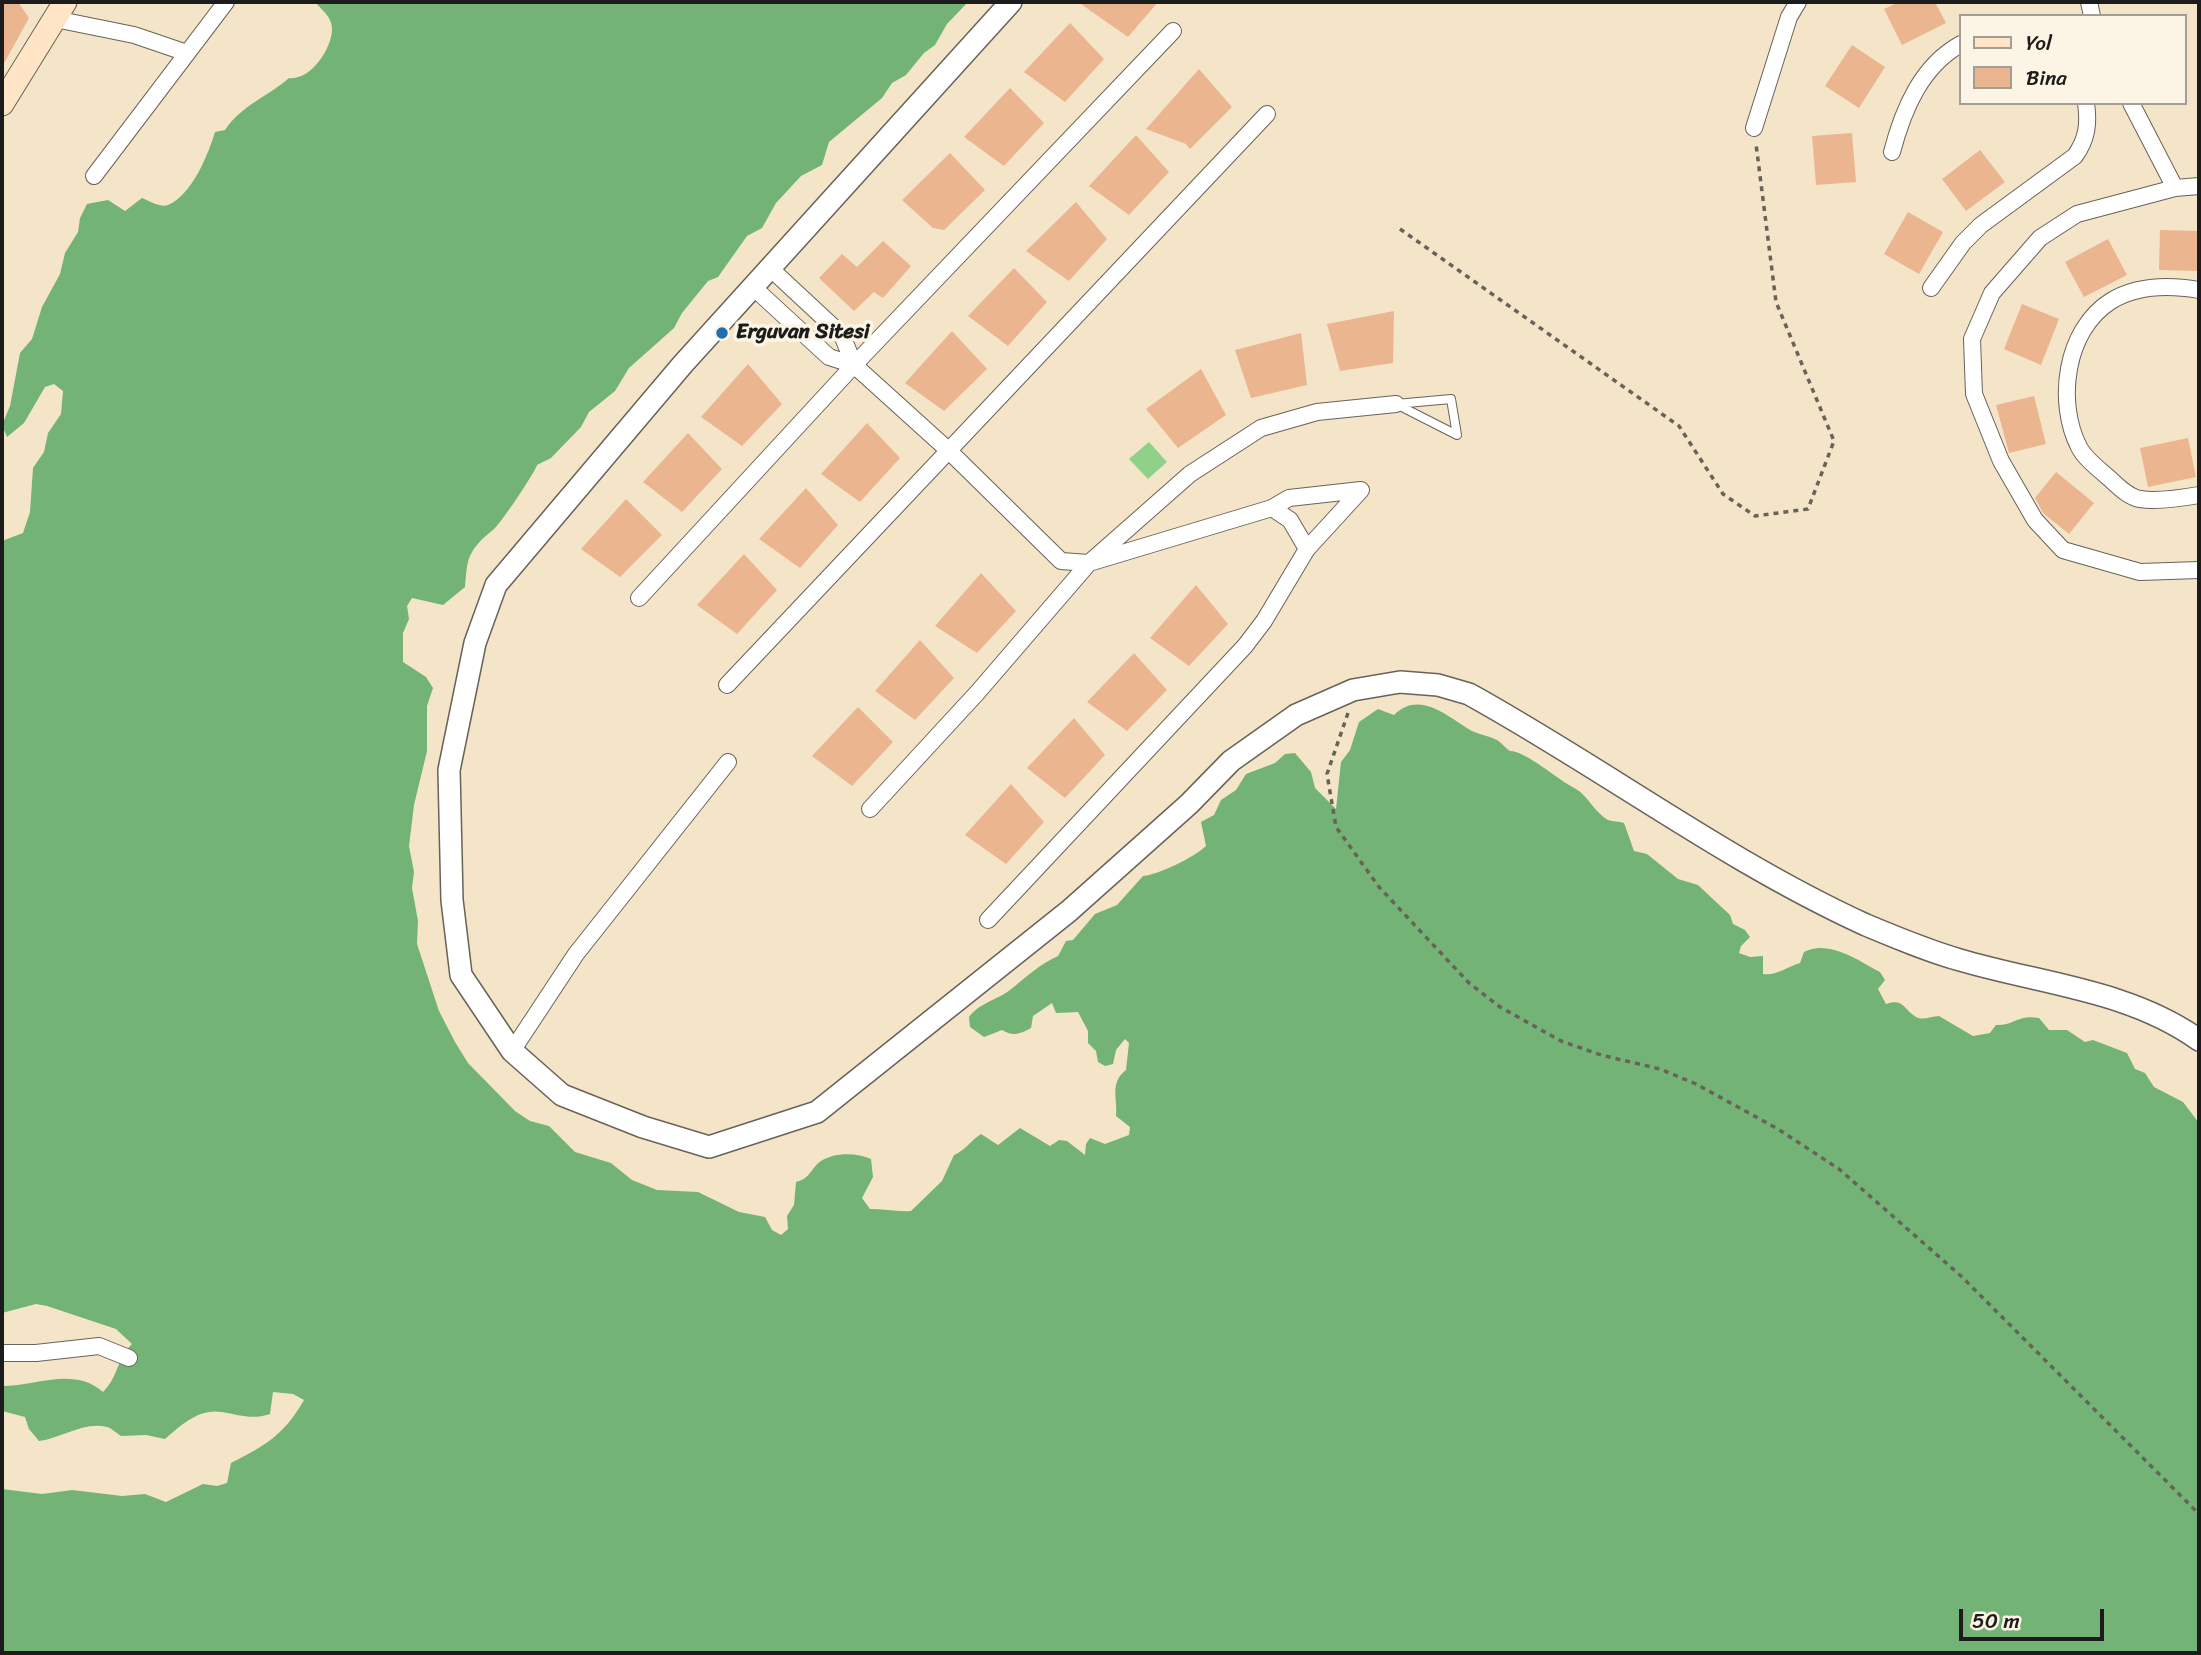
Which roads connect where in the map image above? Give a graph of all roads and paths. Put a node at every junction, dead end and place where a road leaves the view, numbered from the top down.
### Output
1 (226, 2) edge
2 (1011, 2) edge
3 (1798, 2) edge
4 (55, 8) edge
5 (1173, 31) dead end
6 (1960, 45) edge
7 (187, 53) junction
8 (2, 104) edge
9 (2086, 105) edge
10 (2132, 105) edge
11 (1267, 114) dead end
12 (1754, 128) joint
13 (1892, 152) dead end
14 (94, 176) dead end
15 (2199, 186) edge
16 (2175, 188) junction
17 (1400, 229) dead end
18 (771, 269) junction
19 (753, 287) junction
20 (1931, 288) dead end
21 (2199, 290) edge
22 (854, 365) junction
23 (1396, 404) junction
24 (948, 450) junction
25 (2199, 495) edge
26 (1272, 508) junction
27 (1307, 549) junction
28 (1089, 563) junction
29 (2199, 570) edge
30 (639, 598) dead end
31 (727, 685) dead end
32 (1353, 690) junction
33 (728, 762) dead end
34 (870, 809) dead end
35 (988, 920) dead end
36 (2199, 1040) edge
37 (512, 1051) junction
38 (2, 1353) edge
39 (129, 1357) dead end
40 (2199, 1514) edge

1 - 7 street
2 - 18 street
3 - 12 street
4 - 7 street
4 - 8 main road
5 - 22 street
6 - 13 street
7 - 14 street
9 - 20 street
10 - 16 street
11 - 24 street
12 - 17 path
15 - 16 street
16 - 29 street
18 - 19 street
18 - 22 street
19 - 22 street
19 - 37 street
21 - 25 street
22 - 24 street
22 - 30 street
23 - 23 lane
23 - 28 street
24 - 28 street
24 - 31 street
26 - 27 street
26 - 27 street
26 - 28 street
27 - 35 street
28 - 34 street
32 - 36 street
32 - 37 street
32 - 40 path
33 - 37 street
38 - 39 street

